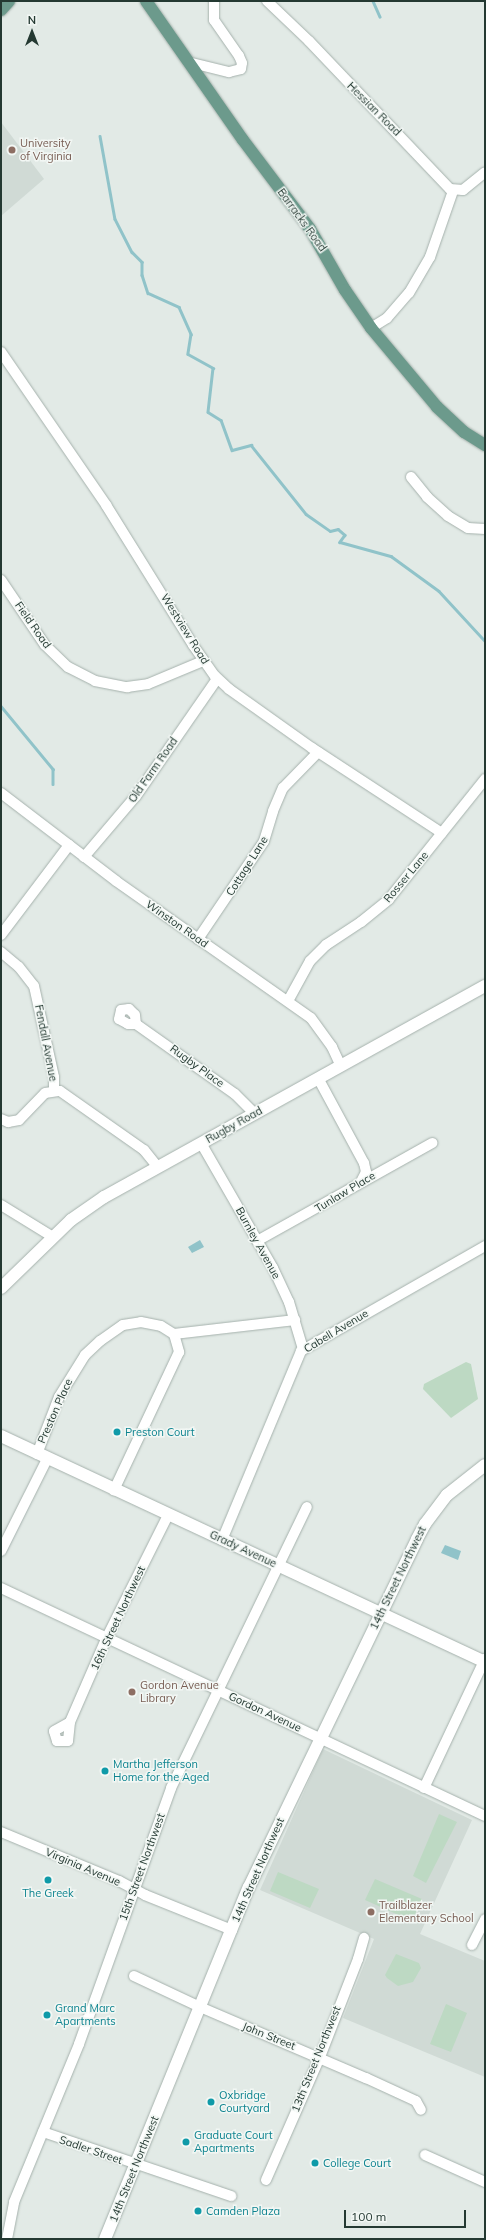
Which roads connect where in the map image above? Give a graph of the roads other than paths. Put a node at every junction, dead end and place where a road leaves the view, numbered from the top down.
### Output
1 (9, 1) edge
2 (146, 1) edge
3 (214, 1) edge
4 (267, 1) edge
5 (1, 10) edge
6 (192, 63) junction
7 (485, 172) edge
8 (453, 191) junction
9 (371, 328) junction
10 (1, 352) edge
11 (485, 445) edge
12 (411, 477) dead end
13 (485, 529) edge
14 (1, 580) edge
15 (203, 661) junction
16 (217, 679) junction
17 (318, 752) junction
18 (485, 779) edge
19 (1, 793) edge
20 (442, 833) junction
21 (69, 845) junction
22 (84, 857) junction
23 (1, 935) edge
24 (198, 940) junction
25 (1, 952) edge
26 (485, 986) edge
27 (288, 1001) junction
28 (136, 1024) dead end
29 (341, 1066) junction
30 (318, 1078) junction
31 (54, 1090) junction
32 (254, 1113) junction
33 (1, 1119) edge
34 (432, 1142) dead end
35 (201, 1143) junction
36 (158, 1167) junction
37 (361, 1182) junction
38 (1, 1205) edge
39 (53, 1237) junction
40 (257, 1241) junction
41 (485, 1246) edge
42 (1, 1288) edge
43 (296, 1320) junction
44 (174, 1334) junction
45 (303, 1349) junction
46 (1, 1436) edge
47 (42, 1456) junction
48 (485, 1466) edge
49 (114, 1490) junction
50 (306, 1507) dead end
51 (168, 1515) junction
52 (222, 1540) junction
53 (1, 1551) edge
54 (278, 1566) junction
55 (1, 1588) edge
56 (381, 1613) junction
57 (107, 1637) junction
58 (485, 1661) edge
59 (218, 1690) junction
60 (70, 1722) dead end
61 (320, 1738) junction
62 (424, 1788) junction
63 (485, 1816) edge
64 (1, 1832) edge
65 (133, 1890) junction
66 (484, 1926) edge
67 (232, 1930) junction
68 (364, 1938) dead end
69 (472, 1946) dead end
70 (134, 1976) dead end
71 (200, 2007) junction
72 (320, 2057) junction
73 (420, 2110) dead end
74 (43, 2132) junction
75 (425, 2155) dead end
76 (136, 2165) junction
77 (266, 2180) dead end
78 (485, 2182) edge
79 (231, 2196) dead end
80 (7, 2239) edge
81 (105, 2239) edge

1 - 5 main road
2 - 6 main road, Barracks Road
3 - 6 street
4 - 8 street, Hessian Road
6 - 9 main road, Barracks Road
7 - 8 street
8 - 9 street
9 - 11 main road, Barracks Road
10 - 15 street, Westview Road
12 - 13 street
14 - 15 street, Field Road
15 - 16 street, Westview Road
16 - 17 street, Westview Road
16 - 22 street, Old Farm Road
17 - 20 street, Westview Road
17 - 24 street, Cottage Lane
18 - 20 street, Rosser Lane
19 - 21 street, Winston Road
20 - 27 street, Rosser Lane
21 - 22 street, Winston Road
21 - 23 street
22 - 24 street, Winston Road
24 - 27 street, Winston Road
25 - 31 street, Fendall Avenue
26 - 29 street, Rugby Road
27 - 29 street, Winston Road
28 - 32 street, Rugby Place
29 - 30 street, Rugby Road
30 - 32 street, Rugby Road
30 - 37 street
31 - 33 street
31 - 36 street, Fendall Avenue
32 - 35 street, Rugby Road
34 - 37 street, Tunlaw Place
35 - 36 street, Rugby Road
35 - 40 street, Burnley Avenue
36 - 39 street, Rugby Road
37 - 40 street, Tunlaw Place
38 - 39 street
39 - 42 street, Rugby Road
40 - 43 street, Burnley Avenue
41 - 45 street, Cabell Avenue
43 - 44 street
43 - 45 street, Burnley Avenue
44 - 47 street, Preston Place
44 - 49 street
45 - 52 street, Cabell Avenue
46 - 47 street, Grady Avenue
47 - 49 street, Grady Avenue
47 - 53 street, Preston Place
48 - 56 street, 14th Street Northwest
49 - 51 street, Grady Avenue
50 - 54 street, 15th Street Northwest
51 - 52 street, Grady Avenue
51 - 57 street, 16th Street Northwest
52 - 54 street, Grady Avenue
54 - 56 street, Grady Avenue
54 - 59 street, 15th Street Northwest
55 - 57 street, Gordon Avenue
56 - 58 street, Grady Avenue
56 - 61 street, 14th Street Northwest
57 - 59 street, Gordon Avenue
57 - 60 street, 16th Street Northwest
58 - 62 street
59 - 61 street, Gordon Avenue
59 - 65 street, 15th Street Northwest
61 - 62 street, Gordon Avenue
61 - 67 street, 14th Street Northwest
62 - 63 street, Gordon Avenue
64 - 65 street, Virginia Avenue
65 - 67 street, Virginia Avenue
65 - 74 street, 15th Street Northwest
66 - 69 street
67 - 71 street, 14th Street Northwest
68 - 72 street, 13th Street Northwest
70 - 71 street, John Street
71 - 72 street, John Street
71 - 76 street, 14th Street Northwest
72 - 73 street, John Street
72 - 77 street, 13th Street Northwest
74 - 76 street, Sadler Street
74 - 80 street, 15th Street Northwest
75 - 78 street
76 - 79 street, Sadler Street
76 - 81 street, 14th Street Northwest

